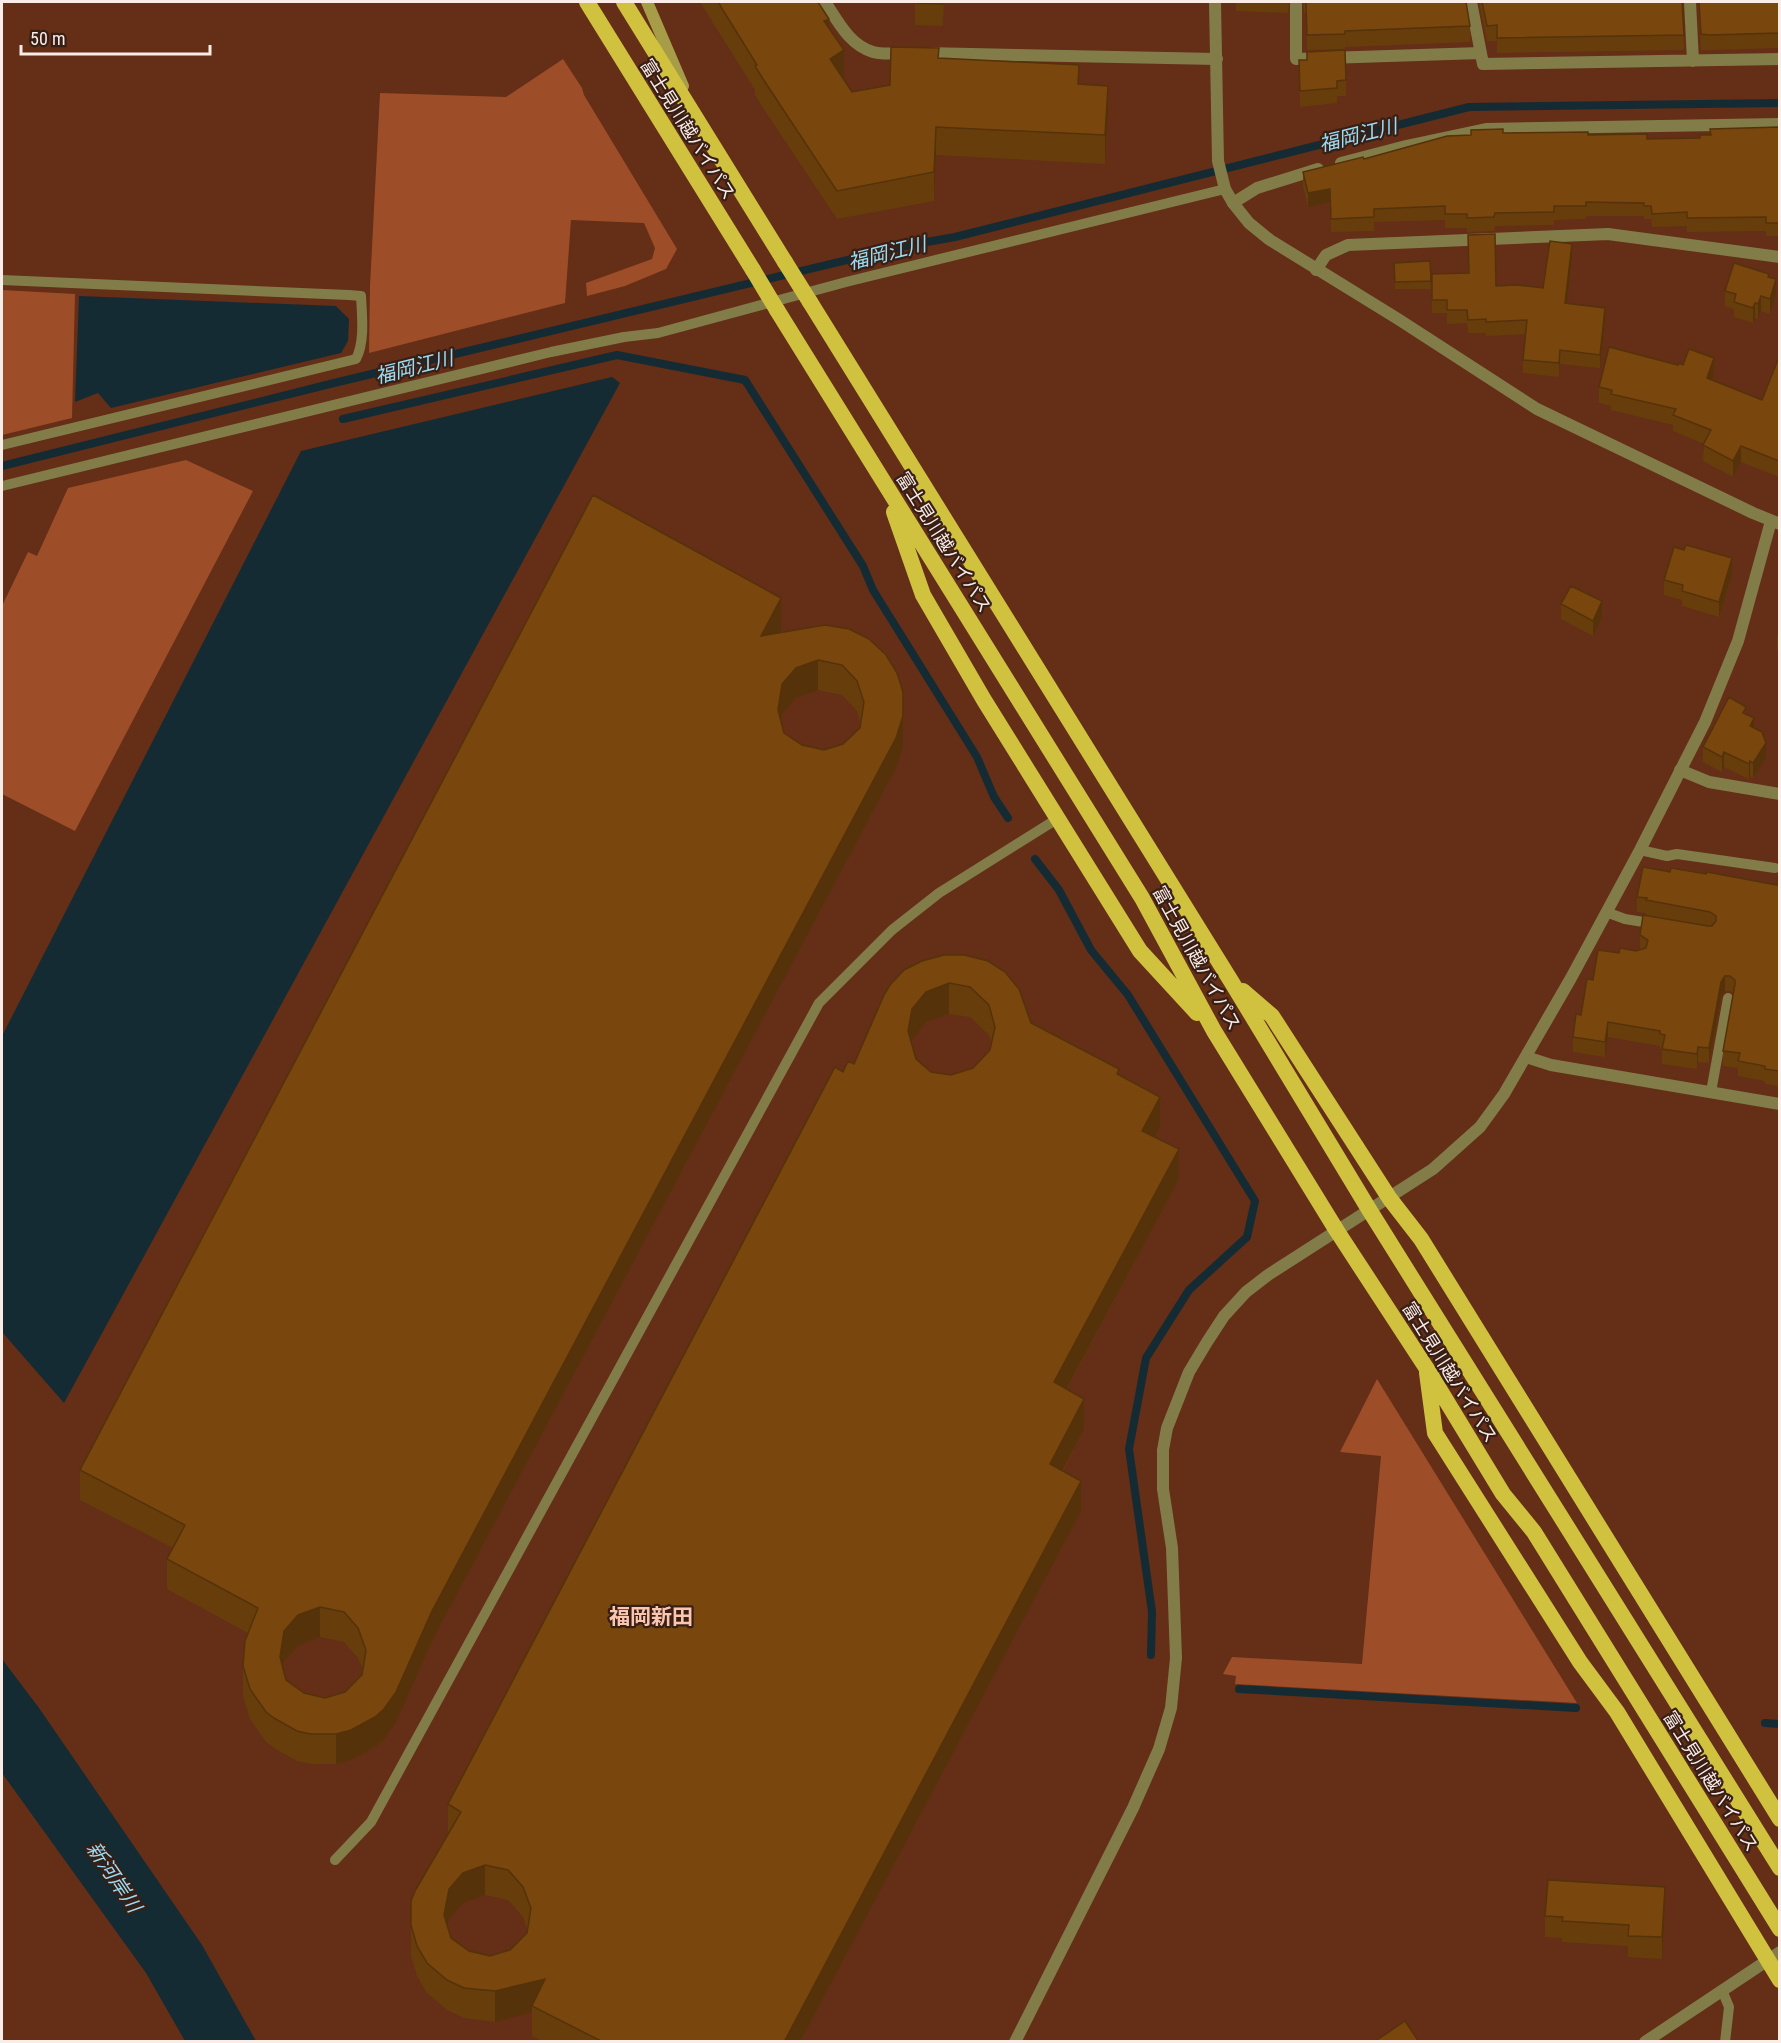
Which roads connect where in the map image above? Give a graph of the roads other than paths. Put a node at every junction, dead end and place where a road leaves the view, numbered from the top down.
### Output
1 (587, 2) edge
2 (624, 2) edge
3 (647, 2) edge
4 (825, 2) edge
5 (1215, 2) edge
6 (1296, 2) edge
7 (1471, 2) edge
8 (1690, 2) edge
9 (1481, 53) junction
10 (1217, 59) junction
11 (1779, 59) edge
12 (1693, 61) junction
13 (696, 118) junction
14 (1779, 124) edge
15 (1224, 185) junction
16 (1233, 203) junction
17 (1779, 257) edge
18 (1316, 270) junction
19 (2, 279) edge
20 (2, 445) edge
21 (885, 484) junction
22 (2, 486) edge
23 (1775, 523) edge
24 (1680, 770) junction
25 (1779, 794) edge
26 (1057, 819) junction
27 (1640, 850) junction
28 (1775, 868) dead end
29 (1606, 912) junction
30 (1667, 927) edge
31 (1587, 946) junction
32 (1602, 951) edge
33 (1231, 981) junction
34 (1728, 998) dead end
35 (1214, 1031) junction
36 (1526, 1057) junction
37 (1712, 1092) junction
38 (1779, 1104) edge
39 (1390, 1199) junction
40 (1370, 1210) junction
41 (1337, 1231) junction
42 (1426, 1369) junction
43 (1779, 1819) edge
44 (335, 1860) dead end
45 (1779, 1868) edge
46 (1779, 1929) edge
47 (1773, 1956) edge
48 (1779, 1980) edge
49 (1722, 1990) junction
50 (1015, 2042) edge
51 (1645, 2042) edge
52 (1725, 2042) edge

1 - 21 highway, 富士見川越バイパス, bridge
2 - 13 highway, 富士見川越バイパス
3 - 13 main road
4 - 10 street
5 - 10 street
6 - 9 street
7 - 9 street
8 - 12 street
9 - 12 street
10 - 15 street
11 - 12 street
13 - 33 highway, 富士見川越バイパス, bridge
14 - 16 street
15 - 16 street
15 - 22 lane
16 - 18 street
17 - 18 street
18 - 23 street
19 - 20 lane
21 - 26 highway
21 - 35 highway, 富士見川越バイパス
23 - 24 street
24 - 25 street
24 - 27 street
26 - 35 highway
26 - 44 lane
27 - 28 lane
27 - 29 street
29 - 30 lane
29 - 31 street
31 - 32 lane
31 - 36 street
33 - 39 highway
33 - 40 highway, 富士見川越バイパス
34 - 37 lane
35 - 41 highway, 富士見川越バイパス
36 - 37 street
36 - 39 street
37 - 38 street
39 - 40 street
39 - 43 highway
40 - 41 street
40 - 45 highway, 富士見川越バイパス
41 - 42 highway, 富士見川越バイパス
41 - 50 street
42 - 46 highway, 富士見川越バイパス
42 - 47 highway
47 - 48 highway
47 - 49 street
49 - 51 street
49 - 52 lane

